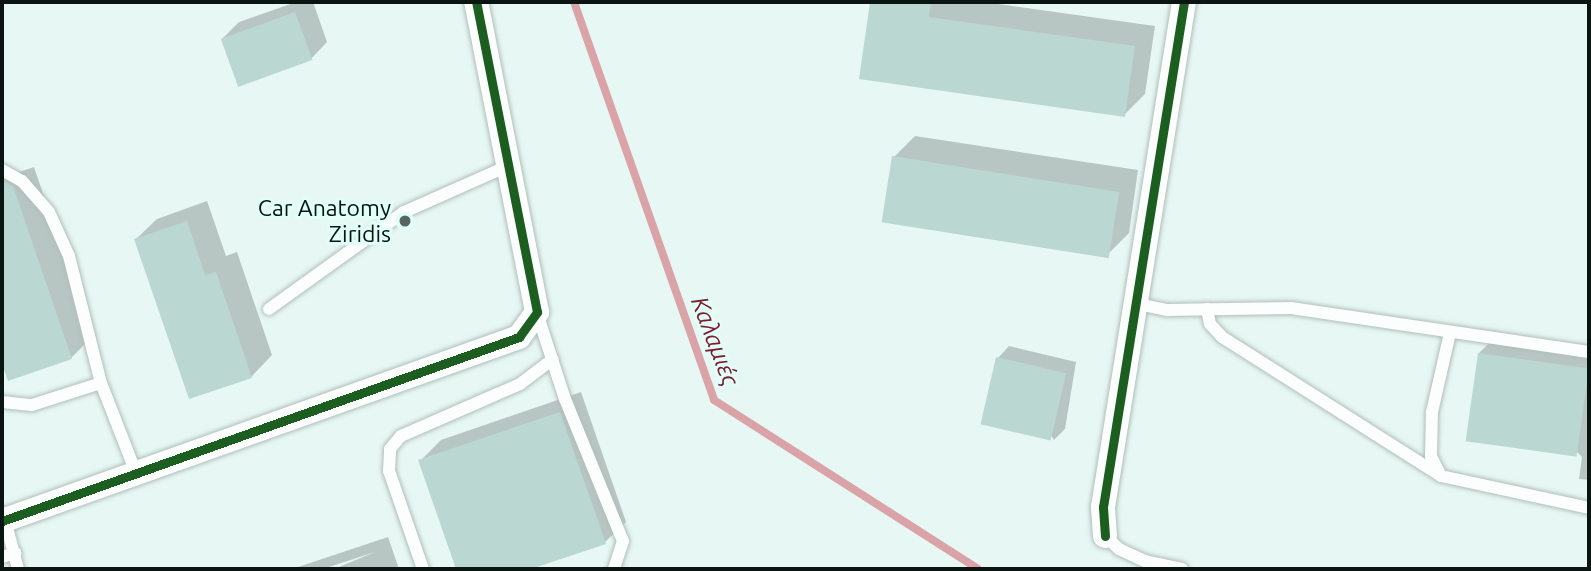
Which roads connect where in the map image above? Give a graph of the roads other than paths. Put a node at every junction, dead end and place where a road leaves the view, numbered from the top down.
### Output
1 (476, 2) edge
2 (1184, 2) edge
3 (508, 166) junction
4 (2, 170) edge
5 (1138, 304) junction
6 (270, 309) dead end
7 (1207, 309) junction
8 (537, 312) junction
9 (1450, 333) junction
10 (1589, 352) edge
11 (553, 359) junction
12 (101, 383) junction
13 (2, 402) edge
14 (135, 473) junction
15 (1441, 476) junction
16 (1589, 508) edge
17 (4, 520) edge
18 (1105, 536) joint
19 (15, 553) junction
20 (2, 557) edge
21 (18, 569) edge
22 (423, 569) edge
23 (614, 569) edge
24 (1182, 569) edge

1 - 3 street
2 - 5 street
3 - 6 lane
3 - 8 street
4 - 12 lane
5 - 7 lane
5 - 18 street
7 - 9 lane
7 - 15 lane
8 - 11 lane
8 - 14 street
9 - 10 lane
9 - 15 lane
11 - 22 lane
11 - 23 lane
12 - 13 lane
12 - 14 lane
14 - 17 street
15 - 16 lane
17 - 19 lane
18 - 24 lane
19 - 20 lane
19 - 21 lane

